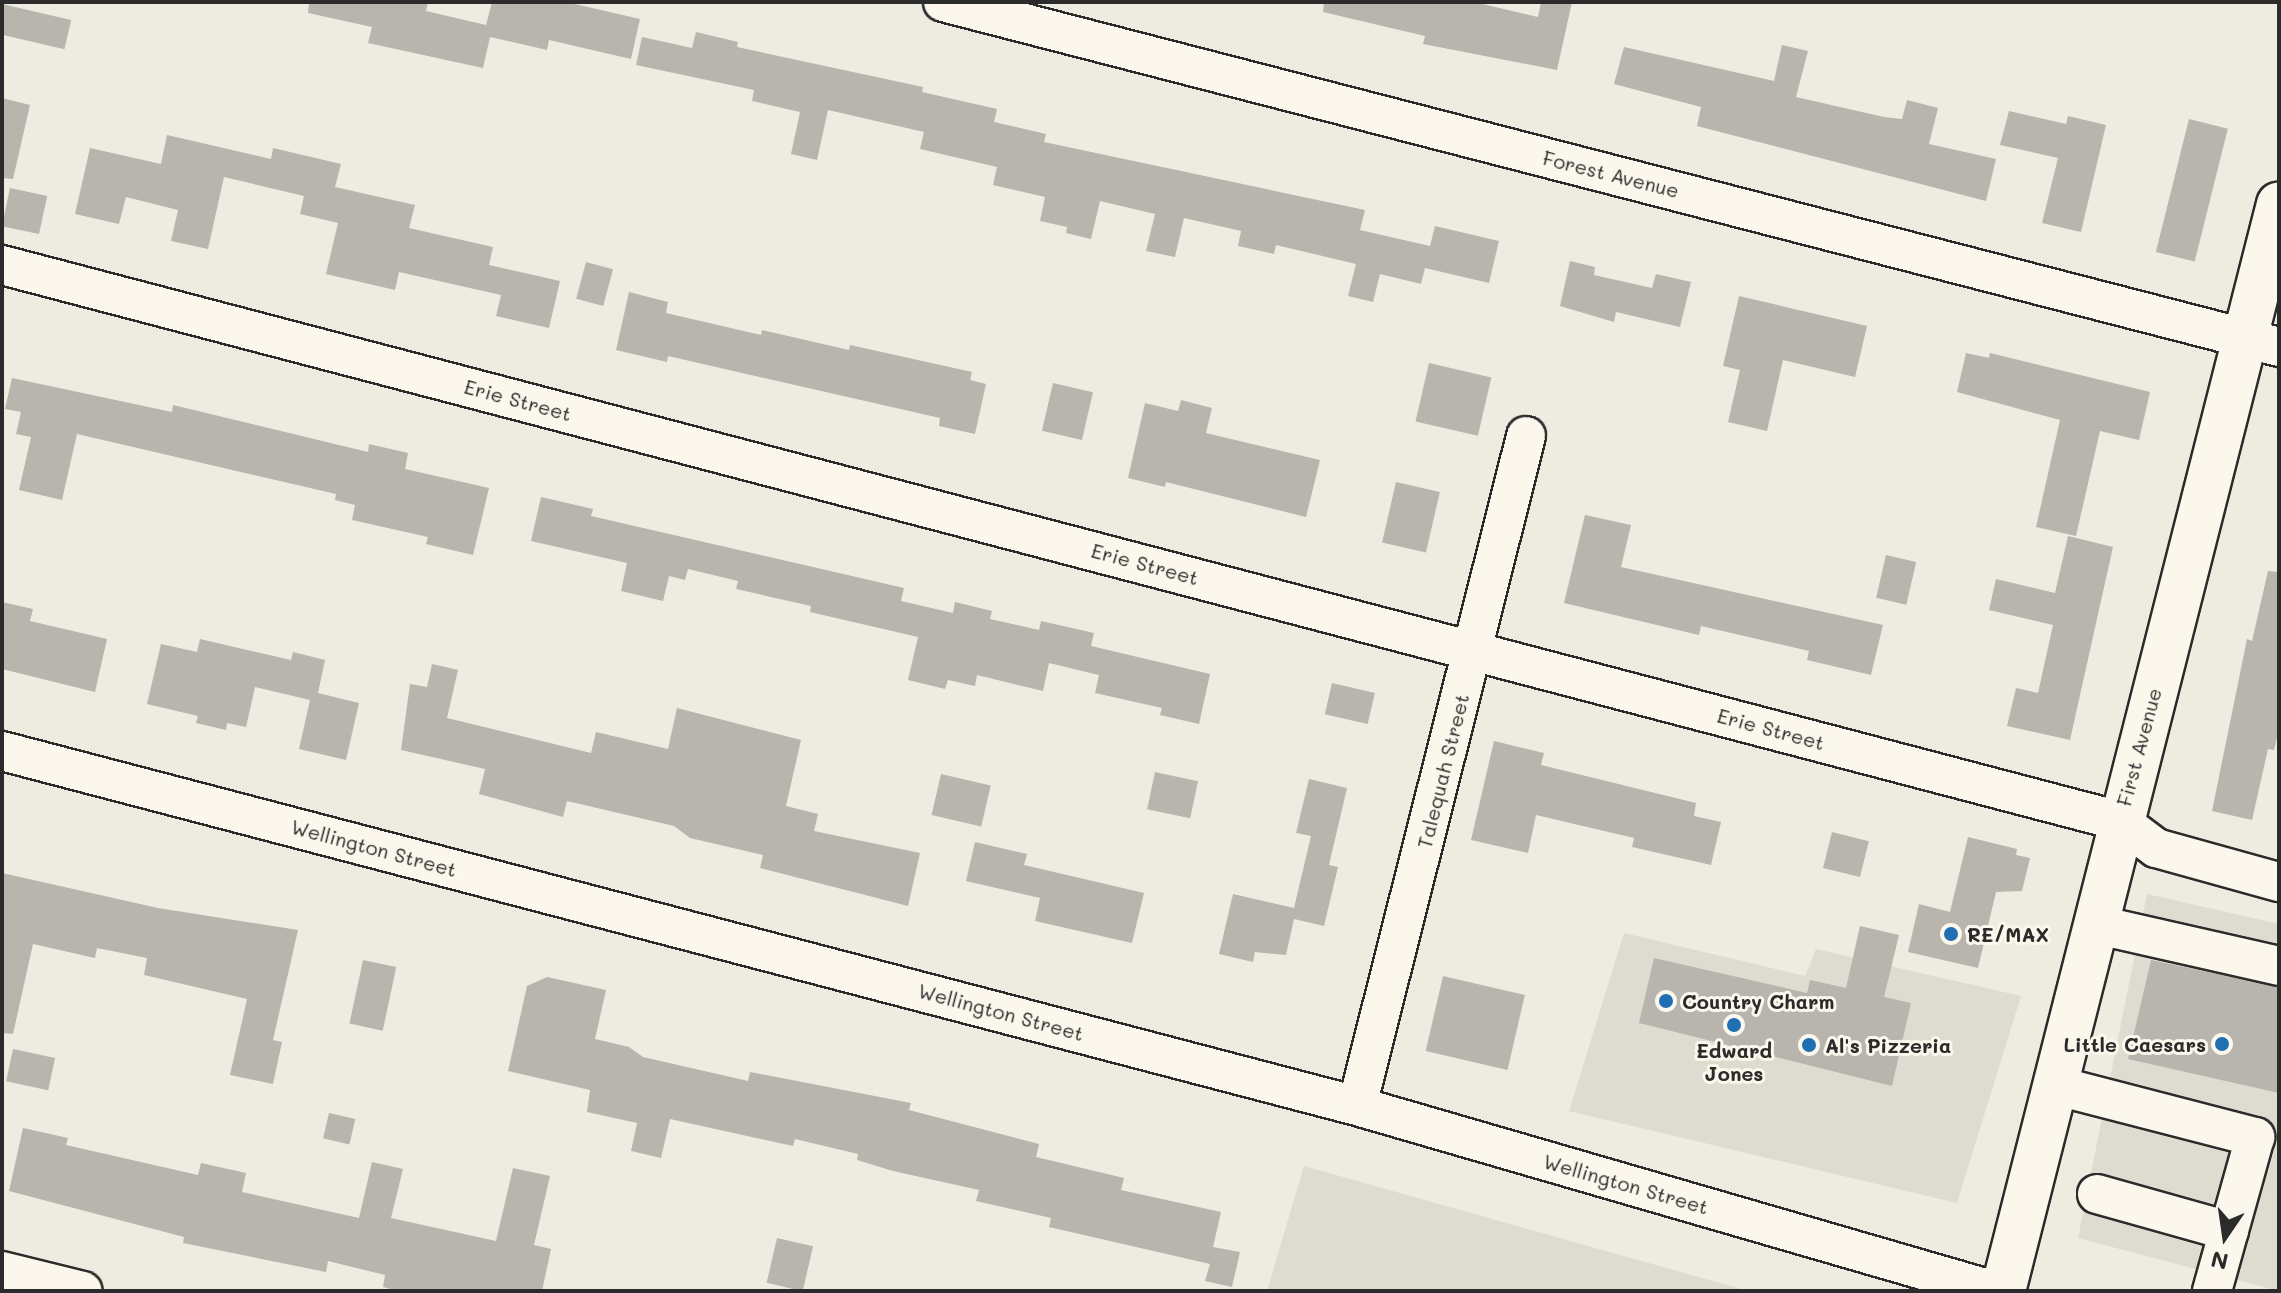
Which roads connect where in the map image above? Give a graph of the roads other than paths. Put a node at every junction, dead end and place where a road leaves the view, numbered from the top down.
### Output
1 (943, 2) edge
2 (2279, 204) edge
3 (2, 265) edge
4 (2262, 342) edge
5 (1526, 436) dead end
6 (1474, 650) junction
7 (2, 751) edge
8 (2120, 821) junction
9 (2279, 882) edge
10 (2094, 924) junction
11 (2279, 966) edge
12 (2054, 1085) junction
13 (1357, 1106) junction
14 (2097, 1194) dead end
15 (2229, 1231) junction
16 (2, 1271) edge
17 (83, 1291) edge
18 (1995, 1291) edge
19 (2003, 1291) edge
20 (2212, 1291) edge

1 - 4 street, Forest Avenue
2 - 4 main road, First Avenue
3 - 6 street, Erie Street
4 - 8 main road, First Avenue
5 - 6 street, Talequah Street
6 - 8 street, Erie Street
6 - 13 street, Talequah Street
7 - 13 street, Wellington Street
8 - 9 street, Erie Street
8 - 10 main road, First Avenue
10 - 11 street
10 - 12 main road, First Avenue
12 - 15 street
12 - 19 main road, First Avenue
13 - 18 street, Wellington Street
14 - 15 street
15 - 20 street
16 - 17 street

